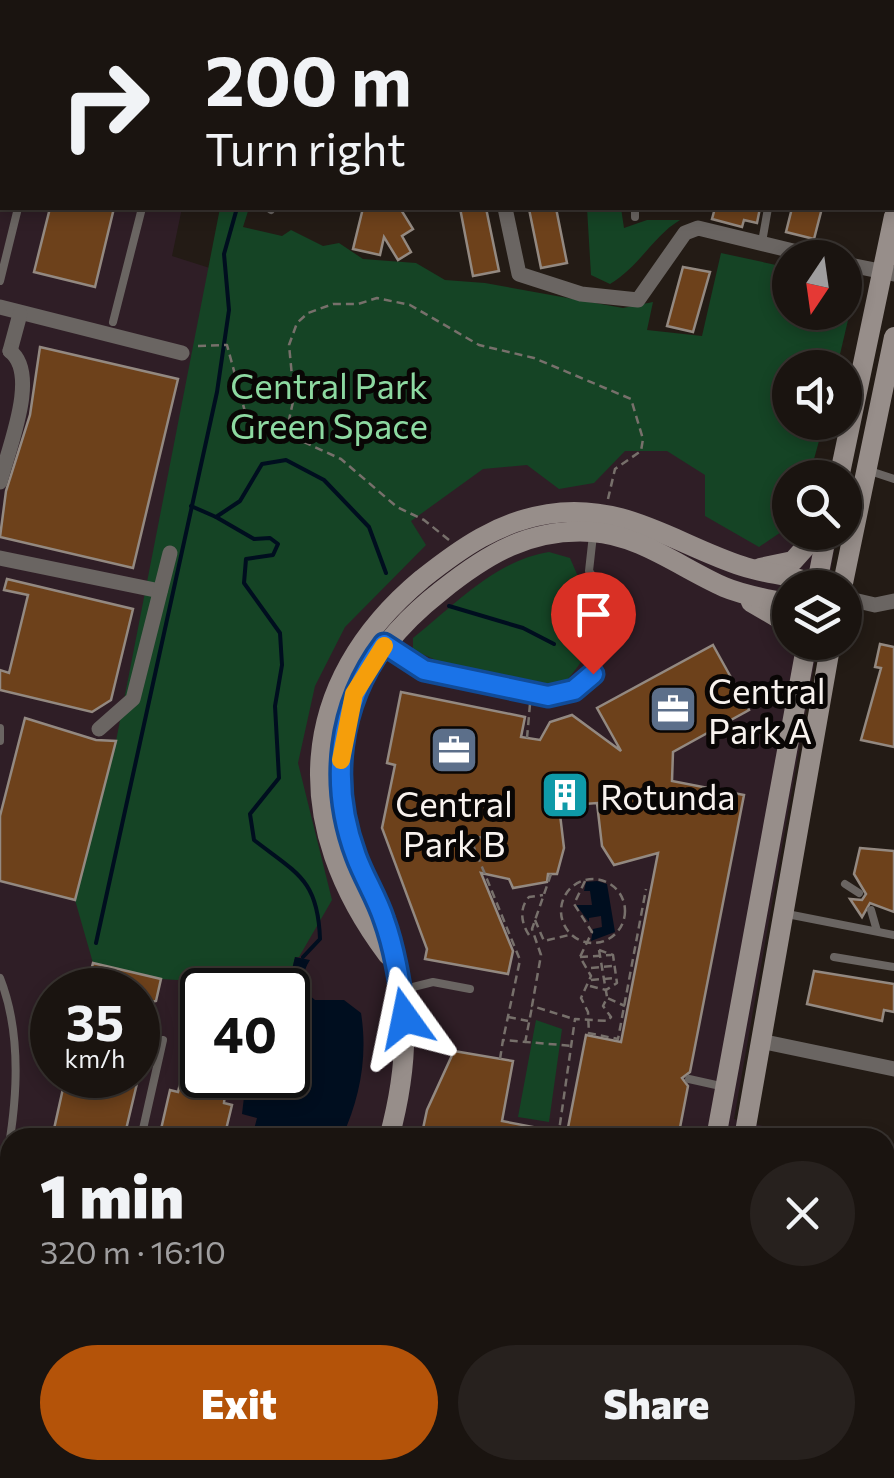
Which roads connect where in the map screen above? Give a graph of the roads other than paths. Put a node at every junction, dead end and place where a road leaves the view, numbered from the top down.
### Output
1 (18, 210) edge
2 (141, 210) edge
3 (504, 210) edge
4 (768, 210) edge
5 (894, 216) edge
6 (762, 242) junction
7 (772, 245) edge
8 (862, 270) edge
9 (890, 279) edge
10 (0, 281) edge
11 (0, 307) edge
12 (20, 314) junction
13 (113, 322) dead end
14 (894, 337) edge
15 (190, 350) road end
16 (5, 352) edge
17 (844, 460) edge
18 (867, 470) junction
19 (894, 479) edge
20 (0, 482) edge
21 (594, 532) junction
22 (806, 550) edge
23 (170, 552) dead end
24 (0, 558) edge
25 (736, 564) junction
26 (846, 570) edge
27 (772, 574) edge
28 (728, 589) junction
29 (160, 592) junction
30 (772, 600) edge
31 (894, 601) edge
32 (862, 602) edge
33 (772, 614) edge
34 (368, 630) junction
35 (384, 644) junction
36 (799, 660) edge
37 (805, 660) edge
38 (828, 660) edge
39 (803, 673) junction
40 (0, 728) edge
41 (100, 729) dead end
42 (0, 742) edge
43 (845, 884) dead end
44 (859, 892) dead end
45 (872, 910) dead end
46 (782, 913) junction
47 (877, 932) junction
48 (894, 935) edge
49 (834, 957) dead end
50 (393, 960) junction
51 (894, 967) edge
52 (0, 978) edge
53 (470, 989) dead end
54 (400, 990) junction
55 (162, 1040) dead end
56 (760, 1042) junction
57 (894, 1070) edge
58 (689, 1080) dead end
59 (725, 1087) junction
60 (7, 1128) edge
61 (142, 1128) edge
62 (391, 1128) edge
63 (718, 1128) edge
64 (746, 1128) edge

1 - 10 lane
2 - 13 lane
3 - 6 street
4 - 6 lane
5 - 9 street
6 - 7 street
8 - 9 street
9 - 17 street
11 - 12 street
12 - 15 street
12 - 16 street
14 - 18 street
16 - 20 street
18 - 19 lane
18 - 26 street
21 - 28 street
21 - 35 street
21 - 35 lane
22 - 25 street
23 - 29 street
24 - 29 street
25 - 27 street
25 - 34 street
28 - 30 street
28 - 33 street
29 - 41 street
31 - 32 street
34 - 35 lane
34 - 50 street
35 - 50 street
36 - 39 street
37 - 39 street
38 - 46 street
39 - 59 street
40 - 42 lane
43 - 44 lane
45 - 47 lane
46 - 47 lane
46 - 56 street
47 - 48 lane
49 - 51 lane
50 - 54 street
52 - 60 lane
53 - 54 lane
54 - 62 street
55 - 61 lane
56 - 57 street
56 - 64 street
58 - 59 lane
59 - 63 street

